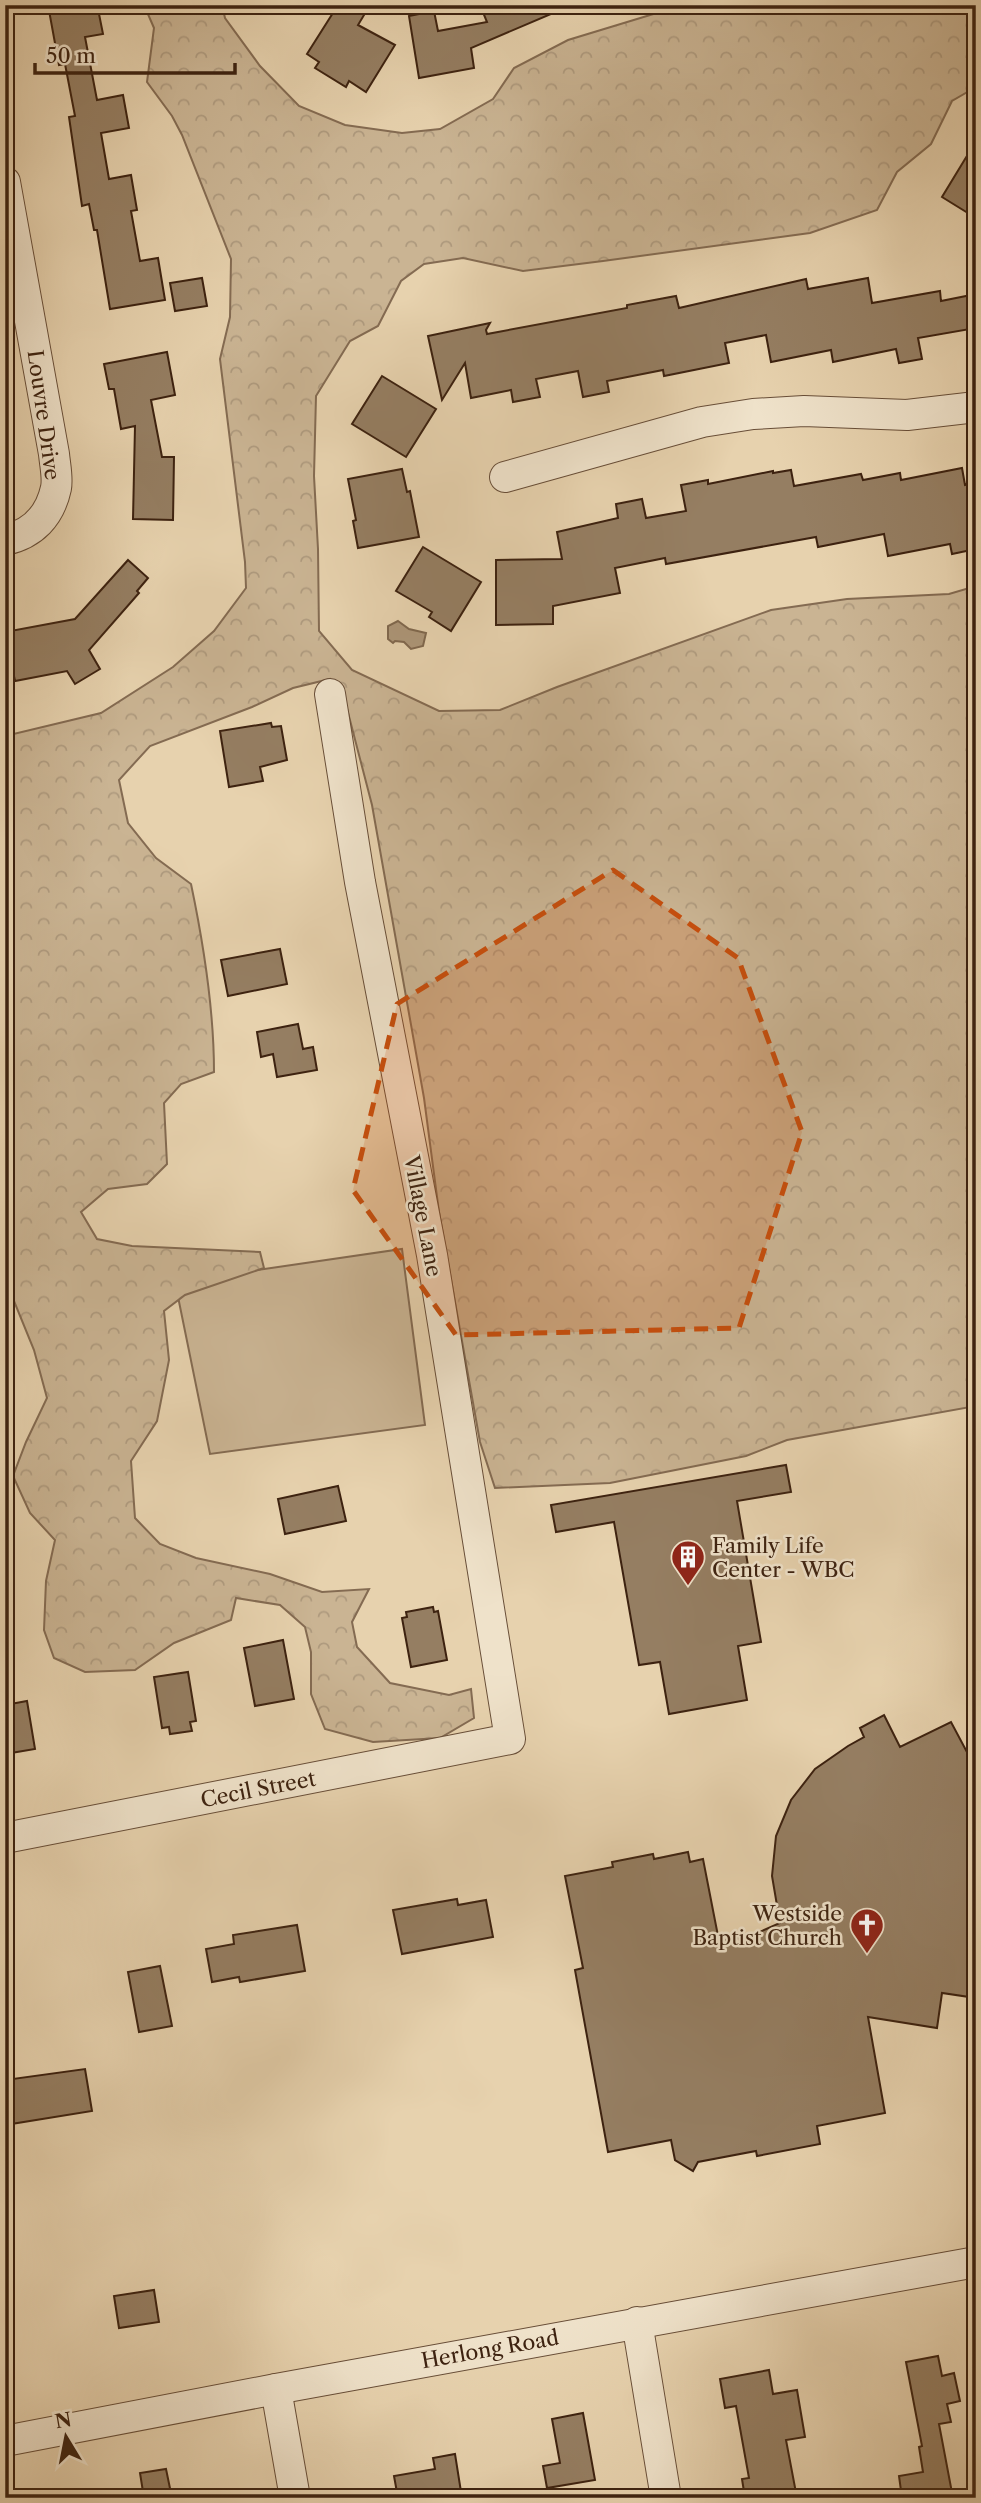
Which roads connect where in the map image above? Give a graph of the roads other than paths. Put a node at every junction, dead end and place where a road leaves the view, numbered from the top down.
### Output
1 (5, 182) edge
2 (976, 407) edge
3 (505, 477) dead end
4 (5, 540) edge
5 (330, 694) dead end
6 (510, 1739) joint
7 (5, 1838) edge
8 (976, 2262) edge
9 (637, 2322) junction
10 (275, 2389) junction
11 (5, 2441) edge
12 (295, 2498) edge
13 (666, 2498) edge

1 - 4 street, Louvre Drive
2 - 3 street
5 - 6 street, Village Lane
6 - 7 street, Cecil Street
8 - 9 street, Herlong Road
9 - 10 street, Herlong Road
9 - 13 street
10 - 11 street, Herlong Road
10 - 12 street

